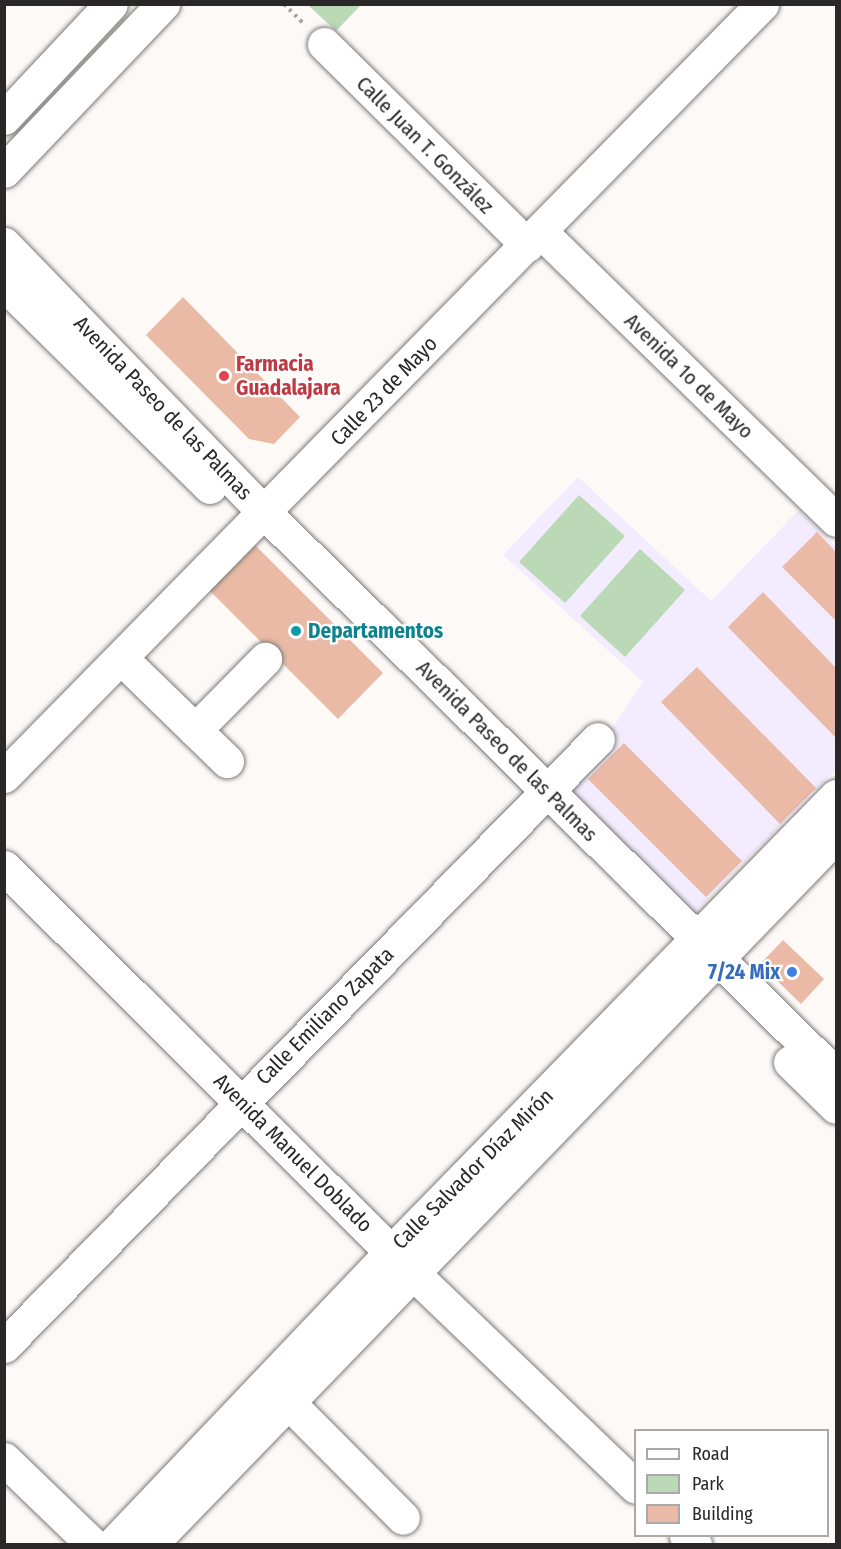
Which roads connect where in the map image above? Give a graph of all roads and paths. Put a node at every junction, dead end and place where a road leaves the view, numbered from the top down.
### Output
1 (111, 4) edge
2 (163, 4) edge
3 (762, 4) edge
4 (324, 44) dead end
5 (4, 118) edge
6 (4, 171) edge
7 (534, 239) junction
8 (4, 244) edge
9 (4, 284) edge
10 (834, 511) edge
11 (258, 520) junction
12 (121, 658) junction
13 (265, 659) dead end
14 (195, 730) junction
15 (598, 739) dead end
16 (227, 761) dead end
17 (4, 776) edge
18 (837, 796) edge
19 (541, 801) junction
20 (837, 836) edge
21 (4, 867) edge
22 (701, 957) junction
23 (837, 1075) edge
24 (242, 1100) junction
25 (837, 1107) edge
26 (401, 1262) junction
27 (4, 1346) edge
28 (288, 1402) junction
29 (4, 1459) edge
30 (634, 1485) edge
31 (404, 1518) dead end
32 (92, 1545) edge
33 (113, 1545) edge
34 (151, 1545) edge

1 - 5 street
2 - 6 street
3 - 7 street, Calle 23 de Mayo
4 - 7 street, Calle Juan T. González
7 - 10 street, Avenida 1o de Mayo
7 - 11 street, Calle 23 de Mayo
8 - 11 street, Avenida Paseo de las Palmas
9 - 11 street, Avenida Paseo de las Palmas
11 - 12 street, Calle 23 de Mayo
11 - 19 street, Avenida Paseo de las Palmas
12 - 14 street
12 - 17 street, Calle 23 de Mayo
13 - 14 street
14 - 16 street
15 - 19 street, Calle Emiliano Zapata
18 - 22 street, Calle Salvador Díaz Mirón
19 - 22 street, Avenida Paseo de las Palmas
19 - 24 street, Calle Emiliano Zapata
20 - 22 street, Calle Salvador Díaz Mirón
21 - 24 street, Avenida Manuel Doblado
22 - 23 street, Avenida Paseo de las Palmas
22 - 25 street, Avenida Paseo de las Palmas
22 - 26 street, Calle Salvador Díaz Mirón
24 - 26 street, Avenida Manuel Doblado
24 - 27 street, Calle Emiliano Zapata
26 - 28 street, Calle Salvador Díaz Mirón
26 - 30 street, Avenida Manuel Doblado
26 - 33 street, Calle Salvador Díaz Mirón
28 - 31 street
28 - 34 street, Calle Salvador Díaz Mirón
29 - 32 street

